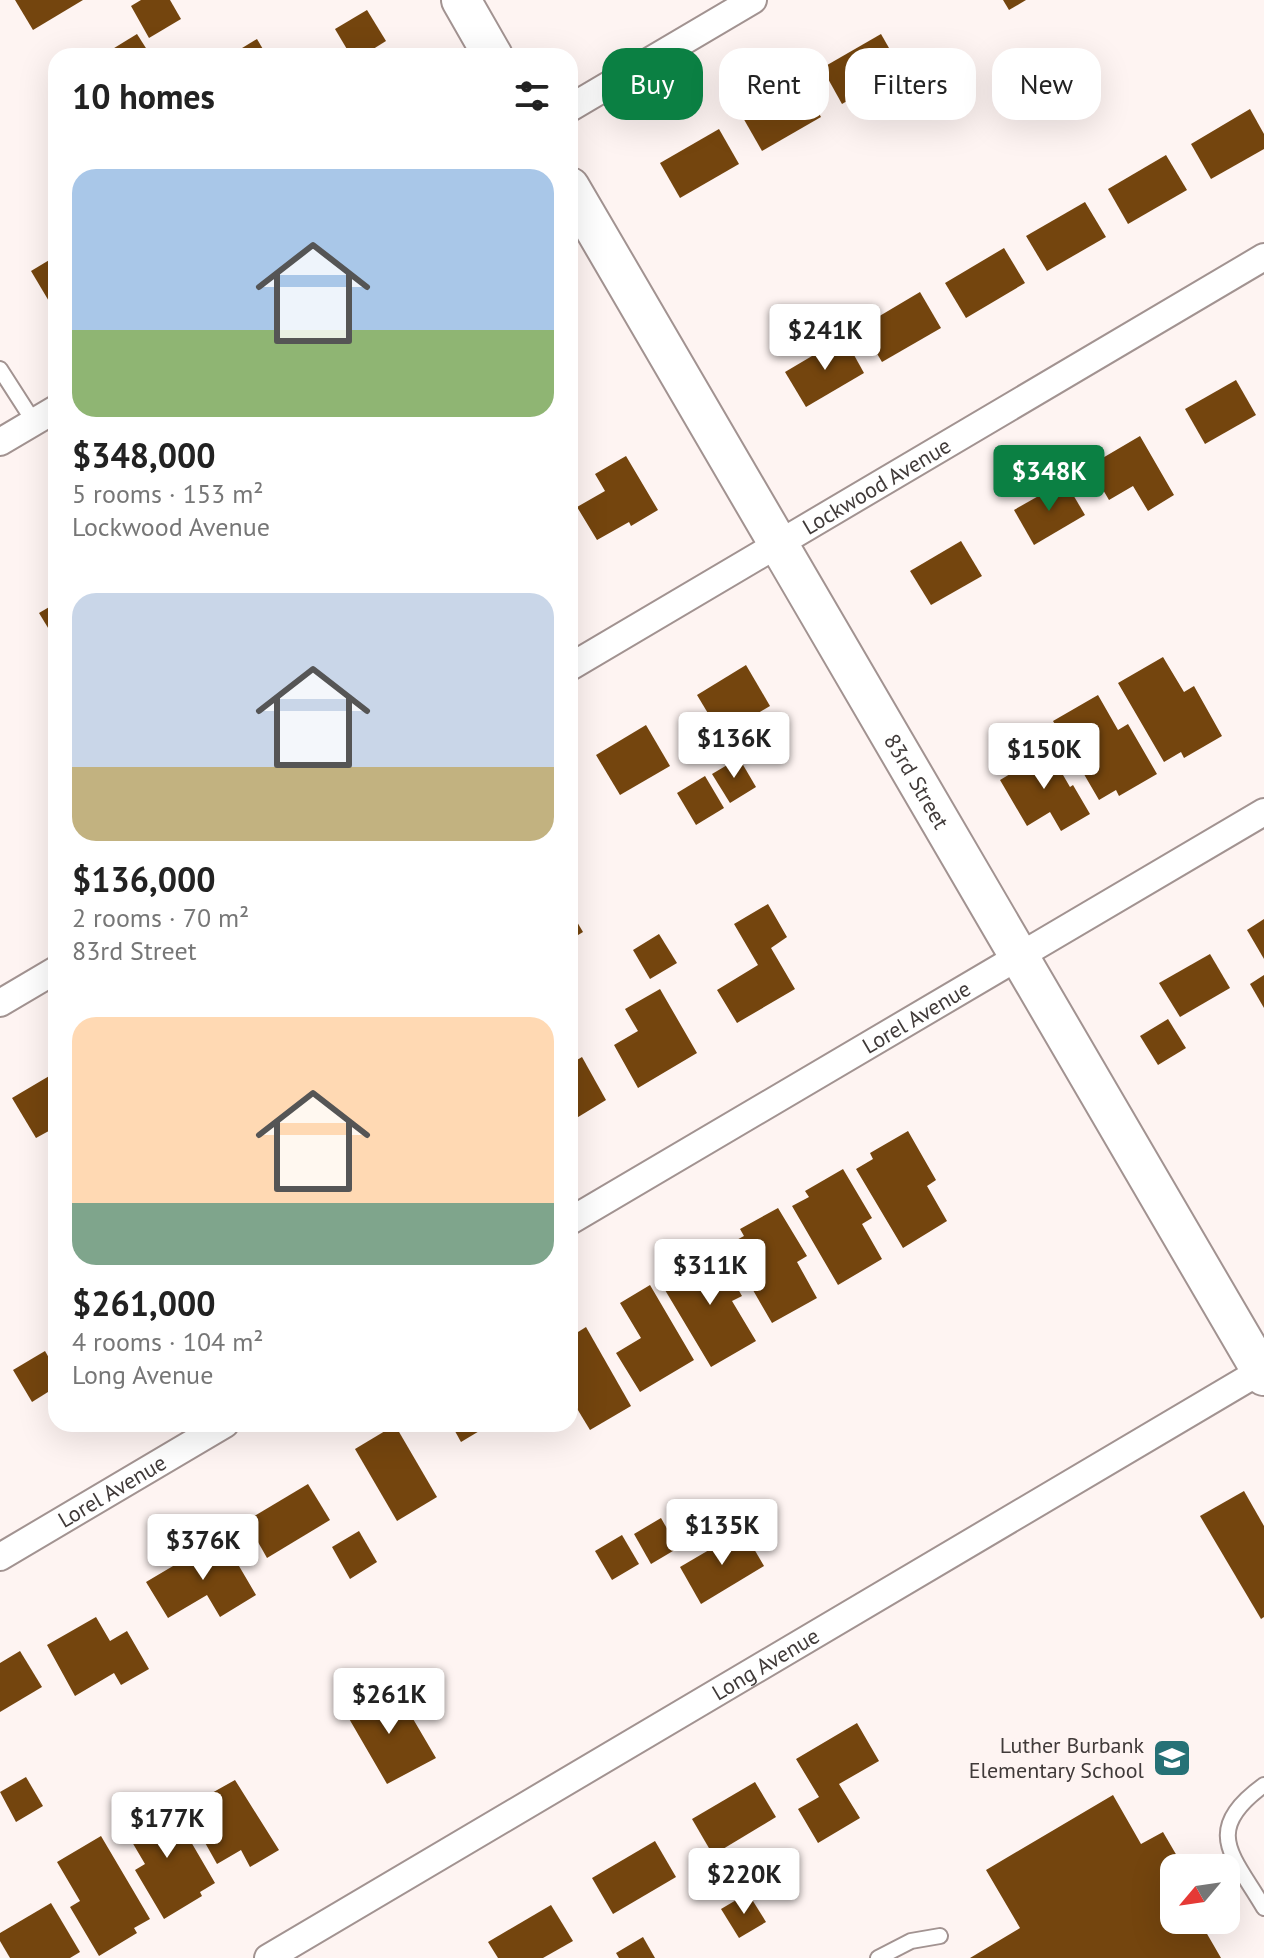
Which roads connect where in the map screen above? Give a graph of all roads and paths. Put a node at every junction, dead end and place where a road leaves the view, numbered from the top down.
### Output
1 (461, 0) edge
2 (753, 0) edge
3 (488, 48) edge
4 (578, 103) edge
5 (578, 201) edge
6 (1264, 257) edge
7 (0, 369) edge
8 (45, 416) edge
9 (0, 442) edge
10 (779, 544) junction
11 (578, 662) edge
12 (1264, 812) edge
13 (1019, 956) junction
14 (48, 975) edge
15 (0, 1003) edge
16 (578, 1216) edge
17 (1263, 1372) edge
18 (211, 1432) edge
19 (0, 1557) edge
20 (1264, 1785) edge
21 (1264, 1908) edge
22 (940, 1936) dead end
23 (268, 1958) edge
24 (878, 1958) edge

1 - 3 street
2 - 4 street
5 - 10 street, 83rd Street
6 - 10 street, Lockwood Avenue
7 - 8 lane
8 - 9 street
10 - 11 street, Lockwood Avenue
10 - 13 street, 83rd Street
12 - 13 street, Lorel Avenue
13 - 16 street, Lorel Avenue
13 - 17 street, 83rd Street
14 - 15 street
17 - 23 street, Long Avenue
18 - 19 street, Lorel Avenue
20 - 21 lane
22 - 24 lane

